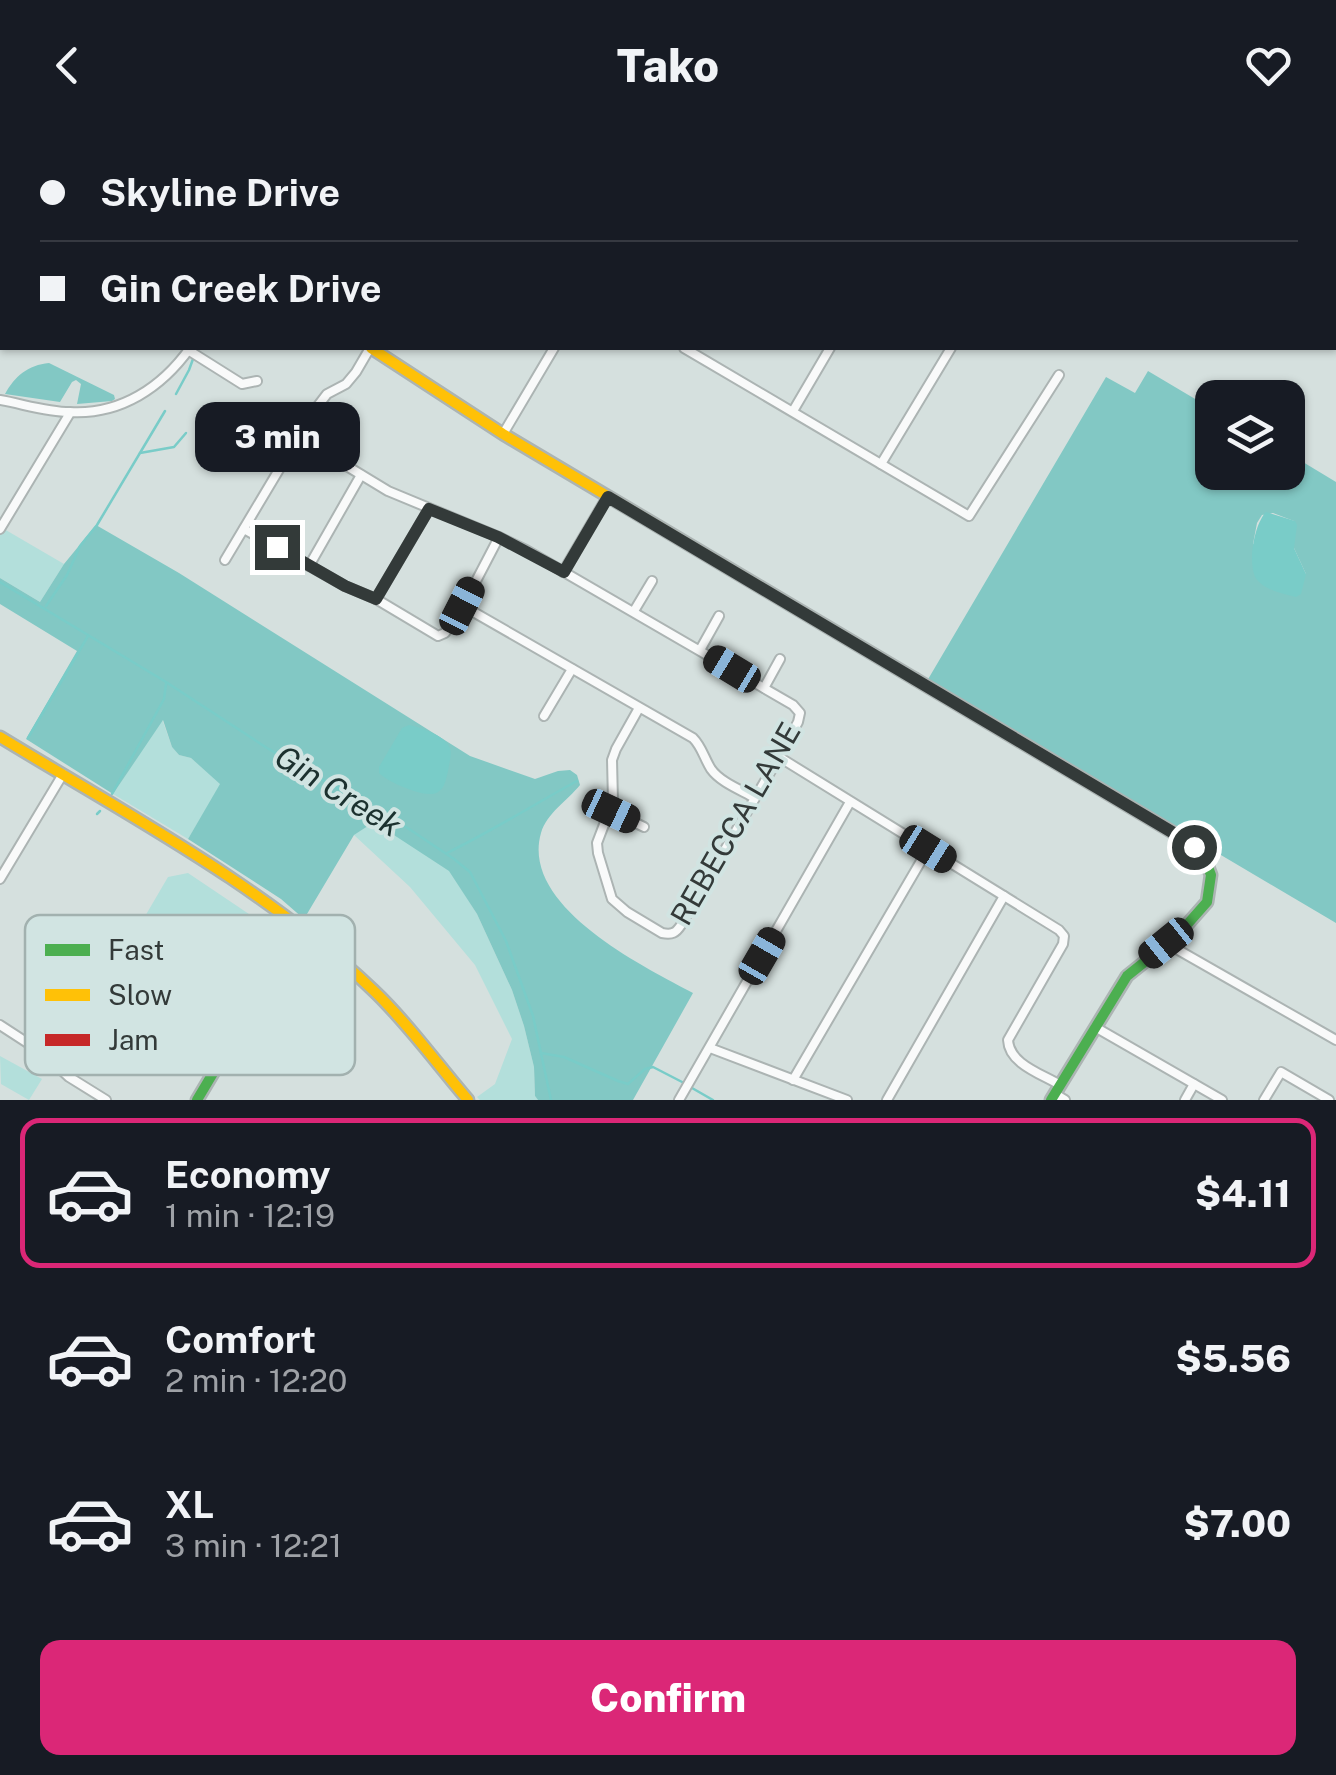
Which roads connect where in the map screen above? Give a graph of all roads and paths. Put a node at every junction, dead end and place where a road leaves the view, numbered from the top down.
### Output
1 (188, 350) edge
2 (191, 350) edge
3 (369, 350) edge
4 (373, 350) edge
5 (553, 350) edge
6 (687, 350) edge
7 (711, 350) edge
8 (829, 350) edge
9 (949, 350) edge
10 (704, 360) junction
11 (1060, 375) dead end
12 (257, 381) dead end
13 (0, 400) edge
14 (793, 411) junction
15 (70, 412) junction
16 (503, 434) junction
17 (300, 437) junction
18 (881, 464) junction
19 (361, 475) junction
20 (608, 497) junction
21 (429, 509) junction
22 (244, 528) junction
23 (0, 529) edge
24 (498, 537) junction
25 (226, 560) dead end
26 (309, 566) junction
27 (564, 572) junction
28 (652, 580) dead end
29 (376, 599) junction
30 (462, 606) junction
31 (634, 612) junction
32 (719, 616) dead end
33 (700, 650) junction
34 (780, 660) dead end
35 (572, 669) junction
36 (764, 688) junction
37 (639, 708) junction
38 (544, 716) dead end
39 (0, 737) edge
40 (780, 757) junction
41 (63, 774) junction
42 (755, 798) junction
43 (850, 802) junction
44 (611, 811) junction
45 (644, 827) dead end
46 (928, 849) junction
47 (0, 879) edge
48 (1004, 896) junction
49 (284, 915) edge
50 (1166, 943) junction
51 (355, 975) edge
52 (0, 1026) edge
53 (1095, 1026) junction
54 (1336, 1040) edge
55 (25, 1041) edge
56 (710, 1048) junction
57 (66, 1075) edge
58 (212, 1075) edge
59 (793, 1080) junction
60 (1194, 1084) junction
61 (1058, 1095) edge
62 (106, 1100) edge
63 (197, 1100) edge
64 (468, 1100) edge
65 (680, 1100) edge
66 (846, 1100) edge
67 (887, 1100) edge
68 (1185, 1100) edge
69 (1222, 1100) edge
70 (1264, 1100) edge
71 (1329, 1100) edge

1 - 15 street
2 - 12 street
3 - 17 street
4 - 16 street
5 - 16 street
6 - 10 street
7 - 10 street
8 - 14 street
9 - 18 street
10 - 14 street
11 - 18 street
13 - 15 street
14 - 18 street
15 - 23 street
16 - 20 street
17 - 19 street, REBECCA LANE
17 - 22 street
19 - 21 street, REBECCA LANE
19 - 26 street
20 - 27 street
20 - 50 street
21 - 24 street, REBECCA LANE
21 - 29 street
22 - 25 street
22 - 26 street
24 - 27 street, REBECCA LANE
24 - 30 street
26 - 29 street
27 - 31 street, REBECCA LANE
28 - 31 street
29 - 30 street
30 - 35 street
31 - 33 street, REBECCA LANE
32 - 33 street
33 - 36 street, REBECCA LANE
34 - 36 street
35 - 37 street
35 - 38 street
36 - 40 street, REBECCA LANE
37 - 42 street
37 - 44 street, REBECCA LANE
39 - 41 street
40 - 42 street, REBECCA LANE
40 - 43 street
41 - 47 street
41 - 49 street
42 - 44 street, REBECCA LANE
43 - 46 street
43 - 56 street
44 - 45 street
46 - 48 street
46 - 59 street
48 - 61 street
48 - 67 street
50 - 53 street
50 - 54 street
51 - 64 street
52 - 55 street
53 - 60 street
53 - 61 street
56 - 59 street
56 - 65 street
57 - 62 street
58 - 63 street
59 - 66 street
60 - 68 street
60 - 69 street
70 - 71 street

